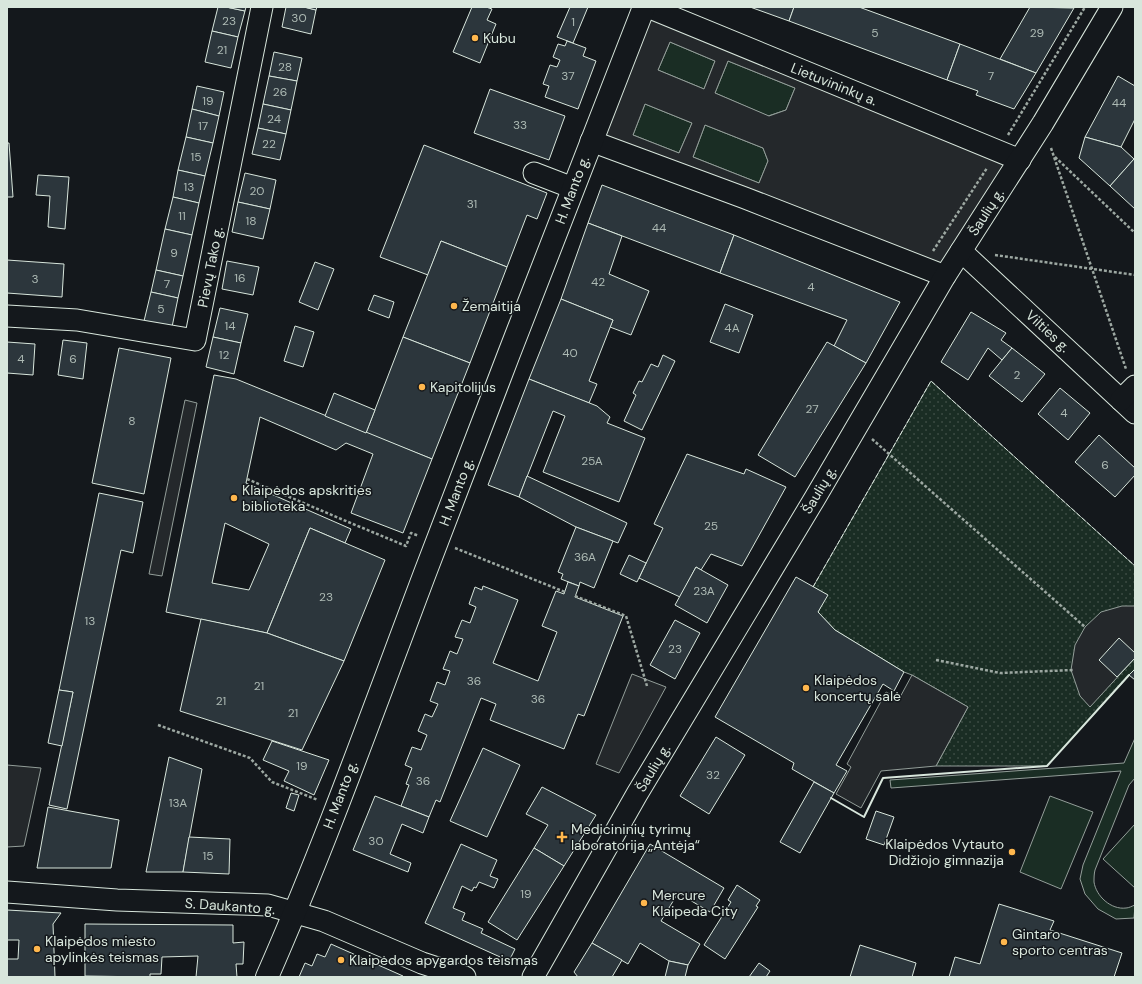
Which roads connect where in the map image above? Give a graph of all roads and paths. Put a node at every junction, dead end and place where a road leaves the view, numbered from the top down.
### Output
1 (262, 7) edge
2 (644, 7) edge
3 (648, 7) edge
4 (1085, 7) edge
5 (1112, 7) edge
6 (1043, 123) junction
7 (592, 141) junction
8 (997, 151) junction
9 (1054, 157) junction
10 (1020, 160) junction
11 (534, 173) dead end
12 (573, 188) junction
13 (1135, 232) edge
14 (961, 251) junction
15 (992, 255) dead end
16 (923, 268) junction
17 (1092, 269) junction
18 (1135, 274) edge
19 (945, 276) junction
20 (7, 316) edge
21 (1131, 396) edge
22 (857, 426) junction
23 (247, 479) dead end
24 (436, 542) junction
25 (565, 592) dead end
26 (575, 596) dead end
27 (1085, 627) dead end
28 (936, 660) dead end
29 (1073, 670) dead end
30 (647, 686) dead end
31 (158, 725) dead end
32 (336, 808) junction
33 (7, 892) edge
34 (294, 912) junction
35 (420, 970) edge
36 (267, 977) edge
37 (465, 977) edge
38 (533, 977) edge

1 - 20 street, Pievų Tako g.
2 - 7 main road, H. Manto g.
3 - 8 street, Lietuvininkų a.
4 - 8 path
5 - 6 street, Šaulių g.
6 - 9 path
6 - 10 street, Šaulių g.
7 - 12 main road, H. Manto g.
7 - 16 street
8 - 10 street, Lietuvininkų a.
8 - 16 path
9 - 13 path
9 - 17 path
10 - 14 street, Šaulių g.
11 - 12 street
12 - 24 main road, H. Manto g.
14 - 19 street, Šaulių g.
14 - 21 street, Vilties g.
15 - 17 path
16 - 19 street
17 - 18 path
17 - 21 path
19 - 22 street, Šaulių g.
22 - 27 path
22 - 38 street, Šaulių g.
23 - 24 path
24 - 25 path
24 - 32 main road, H. Manto g.
26 - 30 path
28 - 29 path
31 - 32 path
32 - 34 main road, H. Manto g.
33 - 34 street, S. Daukanto g.
34 - 35 street, S. Daukanto g.
34 - 36 main road, H. Manto g.
35 - 37 street, S. Daukanto g.

